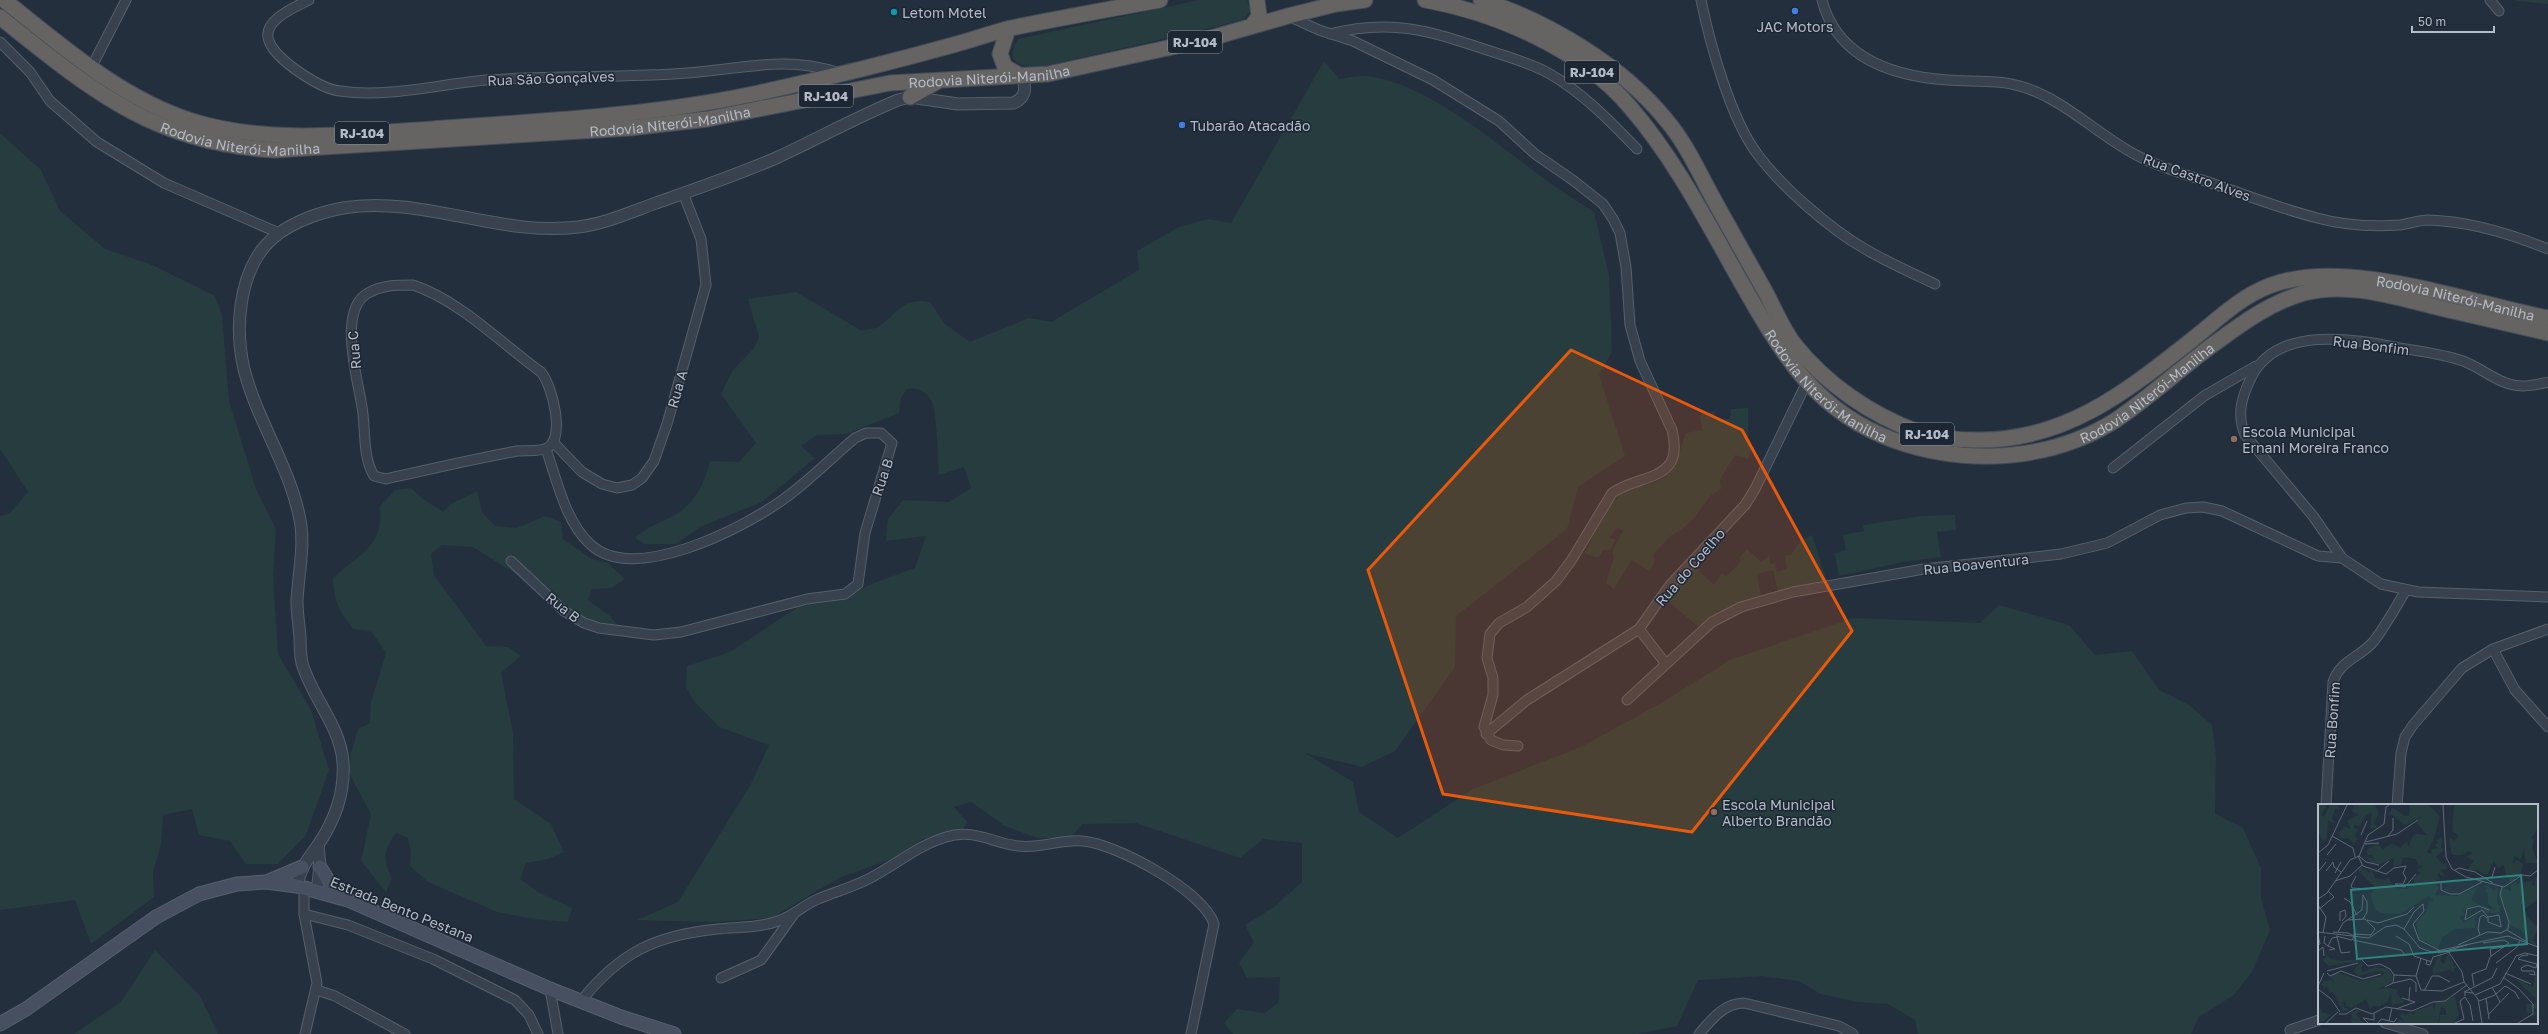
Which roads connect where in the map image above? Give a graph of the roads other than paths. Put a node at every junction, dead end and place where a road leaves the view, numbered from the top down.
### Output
1 (4, 0) edge
2 (126, 0) edge
3 (309, 0) edge
4 (1108, 0) edge
5 (1160, 0) edge
6 (1257, 0) edge
7 (1365, 0) edge
8 (1425, 0) edge
9 (1481, 0) edge
10 (1701, 0) edge
11 (1822, 0) edge
12 (2490, 0) edge
13 (2499, 10) dead end
14 (1097, 12) junction
15 (1288, 16) junction
16 (0, 18) edge
17 (1252, 26) junction
18 (1008, 29) junction
19 (1330, 34) junction
20 (0, 42) edge
21 (91, 68) junction
22 (842, 74) junction
23 (1023, 77) junction
24 (941, 79) junction
25 (910, 98) junction
26 (1637, 149) dead end
27 (683, 193) junction
28 (279, 233) junction
29 (2548, 249) edge
30 (1935, 284) dead end
31 (2548, 318) edge
32 (2519, 319) junction
33 (2548, 333) edge
34 (2256, 366) junction
35 (2548, 382) edge
36 (1806, 384) junction
37 (550, 445) junction
38 (2113, 468) dead end
39 (2342, 558) junction
40 (511, 561) dead end
41 (2406, 590) junction
42 (2548, 597) edge
43 (1639, 629) junction
44 (2548, 629) edge
45 (2493, 648) junction
46 (1666, 664) junction
47 (1627, 700) dead end
48 (2548, 727) edge
49 (1486, 734) junction
50 (1518, 746) dead end
51 (2326, 804) edge
52 (2397, 804) edge
53 (318, 845) junction
54 (302, 867) junction
55 (320, 867) junction
56 (266, 882) junction
57 (300, 887) junction
58 (317, 891) junction
59 (348, 900) junction
60 (304, 914) junction
61 (794, 914) junction
62 (721, 978) dead end
63 (550, 989) junction
64 (317, 990) junction
65 (581, 1001) junction
66 (2318, 1020) edge
67 (0, 1024) edge
68 (2389, 1024) edge
69 (2290, 1030) dead end
70 (305, 1034) edge
71 (405, 1034) edge
72 (538, 1034) edge
73 (558, 1034) edge
74 (674, 1034) edge
75 (1191, 1034) edge
76 (1699, 1034) edge
77 (1853, 1034) edge
78 (2423, 1034) edge

1 - 21 highway, Rodovia Niterói-Manilha / RJ-104
2 - 21 street
3 - 22 street, Rua São Gonçalves
4 - 14 street
5 - 14 highway, Rodovia Niterói-Manilha / RJ-104
6 - 17 highway
7 - 15 highway, Rodovia Niterói-Manilha / RJ-104
8 - 36 highway, Rodovia Niterói-Manilha / RJ-104
9 - 32 highway, Rodovia Niterói-Manilha / RJ-104
10 - 30 street
11 - 29 street, Rua Castro Alves
12 - 13 street
14 - 18 highway, Rodovia Niterói-Manilha / RJ-104
15 - 17 highway, Rodovia Niterói-Manilha / RJ-104
15 - 19 street
16 - 24 highway, Rodovia Niterói-Manilha / RJ-104
17 - 23 highway, Rodovia Niterói-Manilha / RJ-104
18 - 22 highway, Rodovia Niterói-Manilha / RJ-104
18 - 23 highway
19 - 26 street
19 - 49 street
20 - 28 street
21 - 22 highway, Rodovia Niterói-Manilha / RJ-104
23 - 24 highway, Rodovia Niterói-Manilha / RJ-104
23 - 25 street
24 - 25 highway
25 - 27 street
27 - 28 street
27 - 37 street, Rua A
28 - 53 street
31 - 32 highway, Rodovia Niterói-Manilha / RJ-104
32 - 33 highway, Rodovia Niterói-Manilha / RJ-104
32 - 36 highway, Rodovia Niterói-Manilha / RJ-104
34 - 35 street, Rua Bonfim
34 - 38 street, Rua Bonfim
34 - 39 street
36 - 43 street, Rua do Coelho
37 - 37 street, Rua C
37 - 40 street, Rua B
39 - 41 street
39 - 46 street, Rua Boaventura
41 - 42 street
41 - 51 street, Rua Bonfim
43 - 46 street
43 - 49 street, Rua do Coelho
44 - 45 street
45 - 48 street
45 - 52 street
46 - 47 street, Rua Boaventura
49 - 50 street
53 - 54 street
53 - 55 street
54 - 56 main road
54 - 57 street
55 - 58 street
55 - 59 main road
56 - 57 main road, Estrada Bento Pestana
56 - 67 main road, Estrada Bento Pestana
57 - 58 main road, Estrada Bento Pestana
57 - 60 street
58 - 59 main road, Estrada Bento Pestana
59 - 63 main road, Estrada Bento Pestana
60 - 64 street
60 - 72 street
61 - 62 street
61 - 65 street
61 - 75 street
63 - 65 main road, Estrada Bento Pestana
63 - 73 street
64 - 70 street
64 - 71 street
65 - 74 main road, Estrada Bento Pestana
66 - 69 street
68 - 78 street
76 - 77 street

